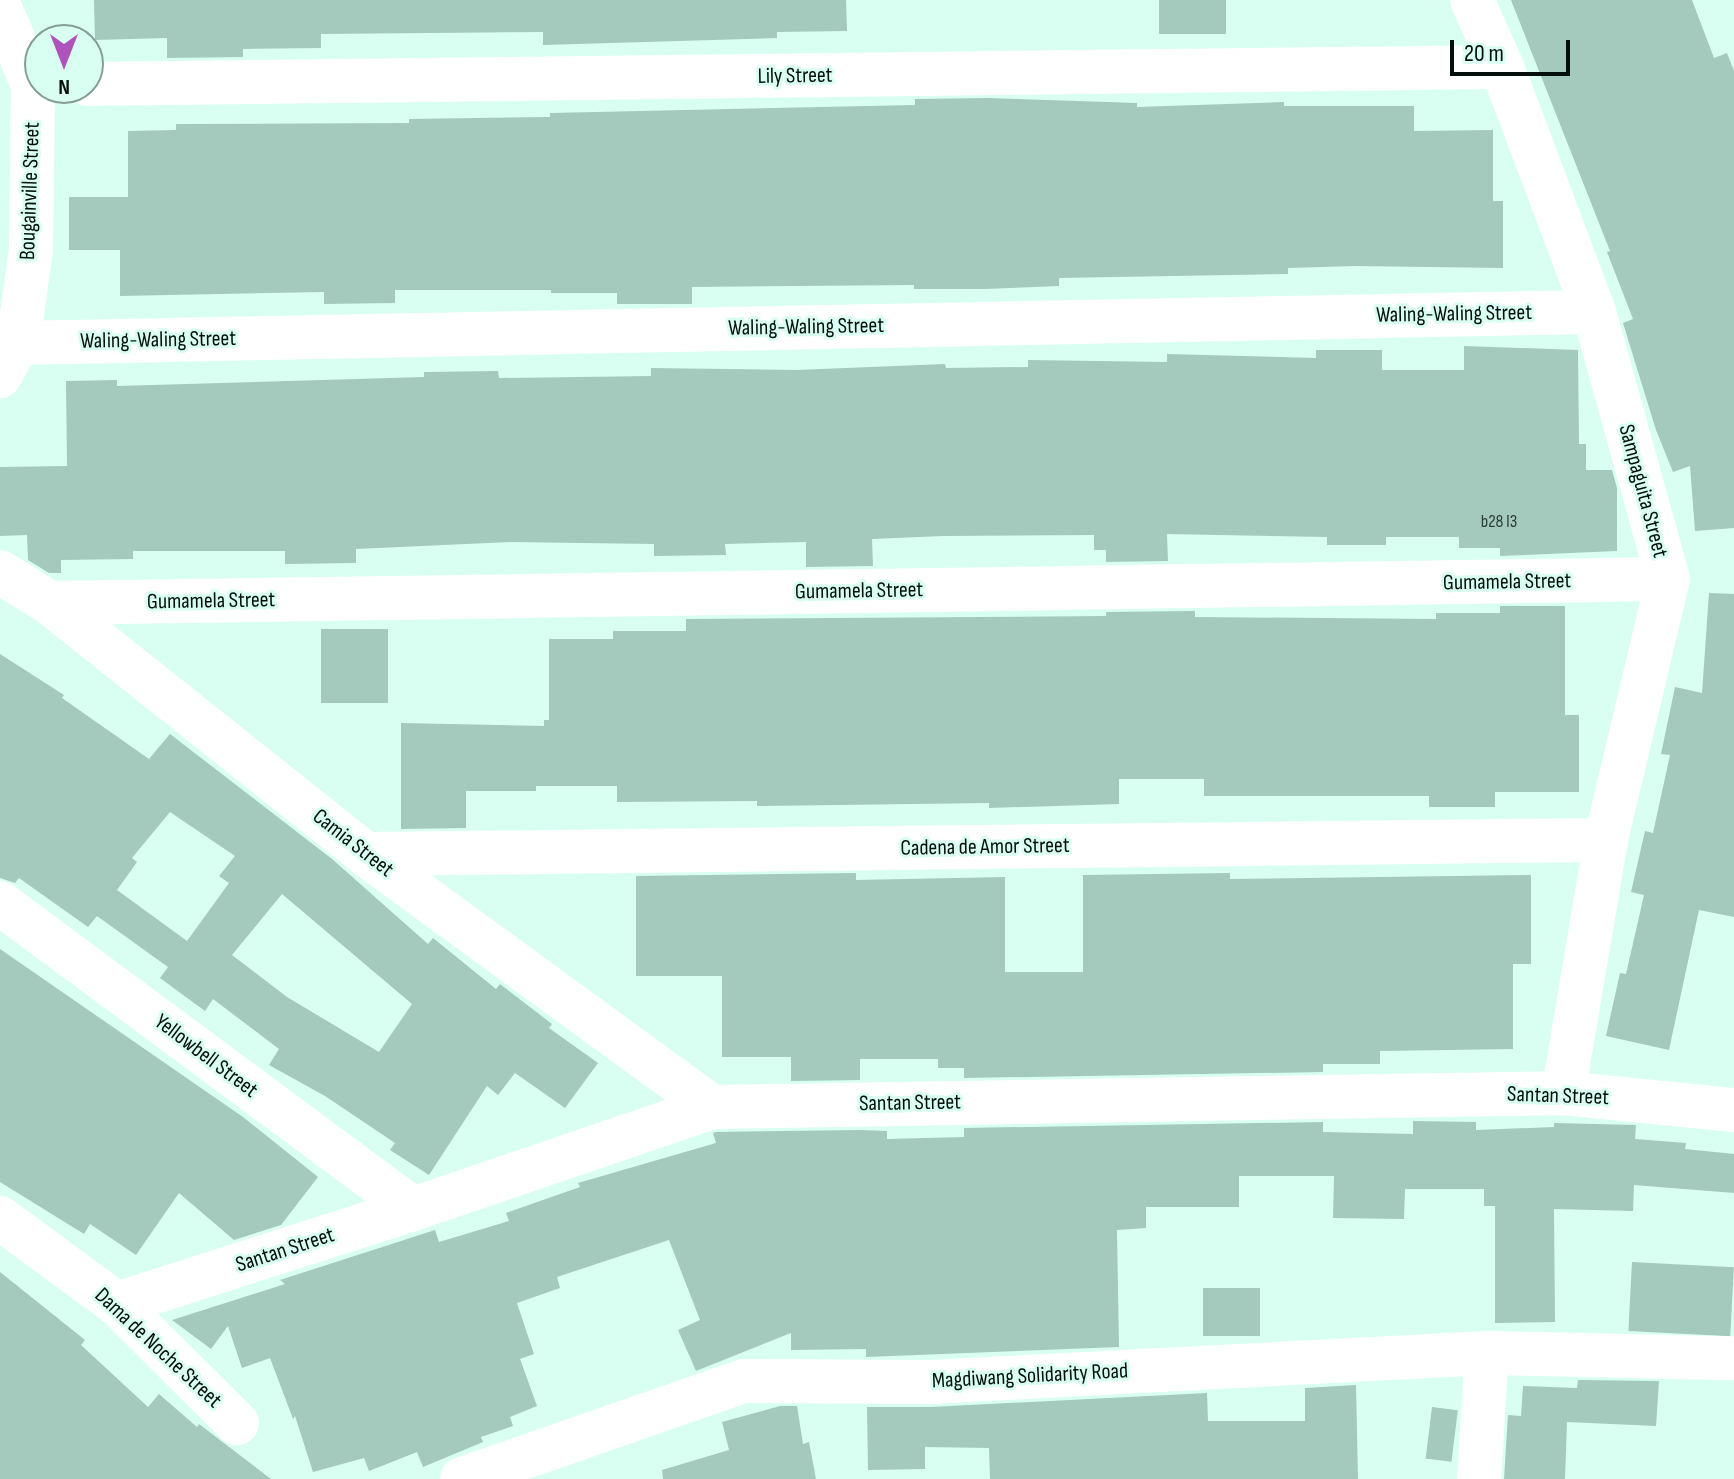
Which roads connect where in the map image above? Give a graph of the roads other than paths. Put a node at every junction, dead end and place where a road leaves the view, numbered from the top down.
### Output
1 (1472, 0) edge
2 (0, 8) edge
3 (24, 58) edge
4 (1502, 67) junction
5 (104, 84) edge
6 (36, 104) edge
7 (1594, 312) junction
8 (9, 359) edge
9 (0, 572) edge
10 (1668, 579) junction
11 (50, 603) junction
12 (1606, 840) junction
13 (365, 854) junction
14 (0, 903) edge
15 (1563, 1093) junction
16 (712, 1107) junction
17 (1734, 1110) edge
18 (413, 1209) junction
19 (0, 1218) edge
20 (117, 1304) junction
21 (1487, 1353) junction
22 (1734, 1358) edge
23 (237, 1423) dead end
24 (462, 1479) edge
25 (1479, 1479) edge

1 - 4 street, Sampaguita Street
2 - 3 street, Bougainville Street
4 - 5 street, Lily Street
4 - 7 street, Sampaguita Street
6 - 8 street, Bougainville Street
7 - 8 street, Waling-Waling Street
7 - 10 street, Sampaguita Street
9 - 11 street, Camia Street
10 - 11 street, Gumamela Street
10 - 12 street, Sampaguita Street
11 - 13 street, Camia Street
12 - 13 street, Cadena de Amor Street
12 - 15 street, Sampaguita Street
13 - 16 street, Camia Street
14 - 18 street, Yellowbell Street
15 - 16 street, Santan Street
15 - 17 street, Santan Street
16 - 18 street, Santan Street
18 - 20 street, Santan Street
19 - 20 street, Dama de Noche Street
20 - 23 street, Dama de Noche Street
21 - 22 street, Magdiwang Solidarity Road
21 - 24 street, Magdiwang Solidarity Road
21 - 25 street

